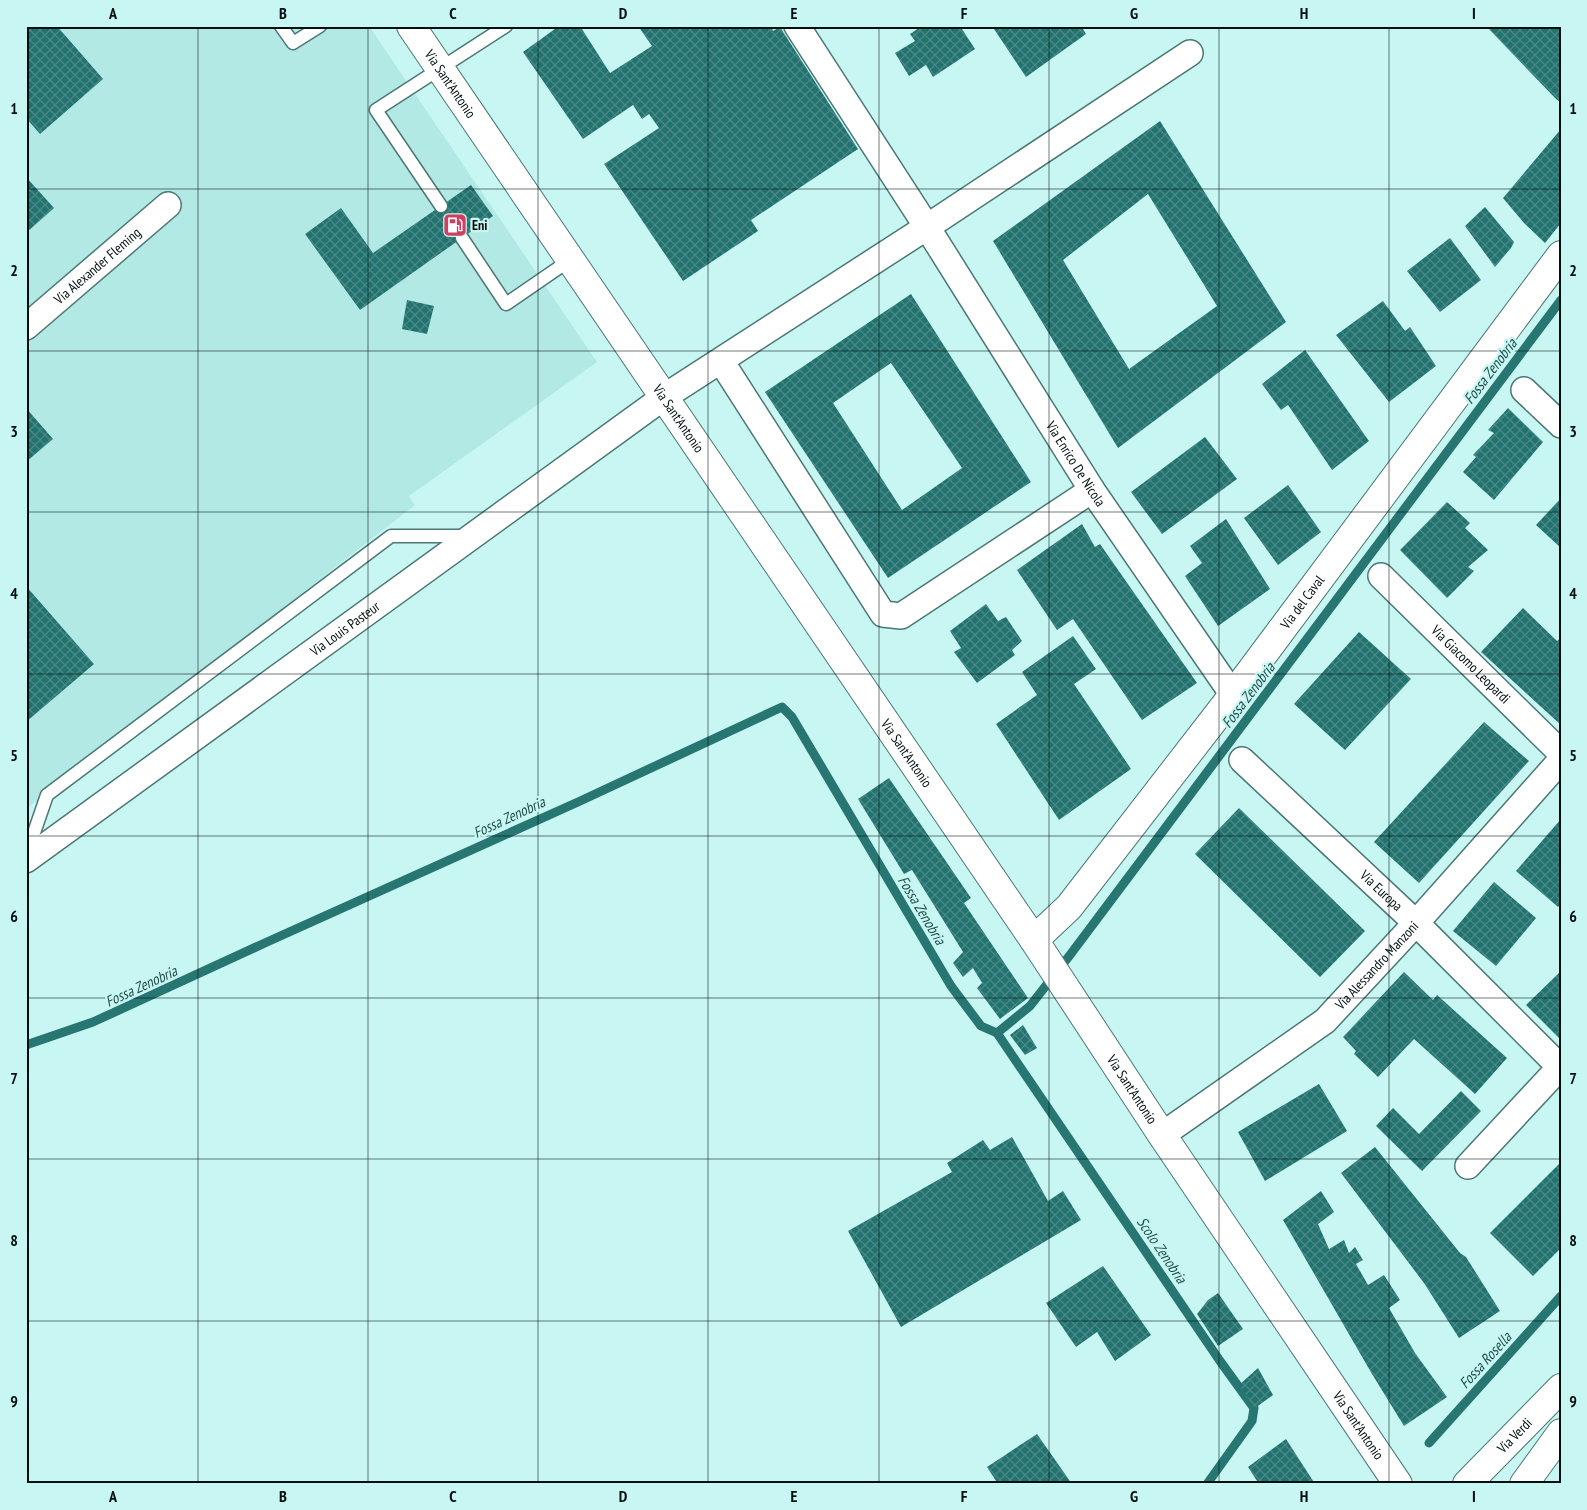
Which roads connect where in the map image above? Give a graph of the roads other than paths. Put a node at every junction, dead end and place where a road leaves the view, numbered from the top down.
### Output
1 (281, 26) edge
2 (320, 26) edge
3 (411, 26) edge
4 (506, 26) edge
5 (796, 26) edge
6 (1190, 53) dead end
7 (440, 68) junction
8 (168, 205) dead end
9 (441, 206) dead end
10 (927, 227) junction
11 (462, 238) dead end
12 (1561, 255) edge
13 (570, 260) junction
14 (26, 327) edge
15 (721, 361) junction
16 (1524, 390) dead end
17 (664, 397) junction
18 (1561, 425) edge
19 (1092, 490) junction
20 (473, 536) junction
21 (1381, 576) dead end
22 (1233, 695) junction
23 (1561, 753) edge
24 (1242, 760) dead end
25 (1561, 760) edge
26 (26, 858) edge
27 (1416, 923) junction
28 (1034, 940) junction
29 (1560, 1068) edge
30 (1162, 1135) junction
31 (1468, 1166) dead end
32 (1561, 1388) edge
33 (1561, 1433) edge
34 (1398, 1484) edge
35 (1466, 1484) edge
36 (1524, 1484) edge

1 - 2 lane
3 - 7 main road, Via Sant'Antonio
4 - 7 lane
5 - 10 street, Via Enrico De Nicola
6 - 10 street, Via Louis Pasteur
7 - 9 lane
7 - 13 main road, Via Sant'Antonio
8 - 14 street, Via Alexander Fleming
10 - 15 street, Via Louis Pasteur
10 - 19 street, Via Enrico De Nicola
11 - 13 lane
12 - 22 main road, Via del Caval
13 - 17 main road, Via Sant'Antonio
15 - 17 street, Via Louis Pasteur
15 - 19 street
16 - 18 street
17 - 20 street, Via Louis Pasteur
17 - 28 main road, Via Sant'Antonio
19 - 22 street, Via Enrico De Nicola
20 - 26 street, Via Louis Pasteur
20 - 26 lane
21 - 23 street, Via Giacomo Leopardi
22 - 28 main road, Via del Caval
24 - 27 street, Via Europa
25 - 27 street, Via Alessandro Manzoni
27 - 29 street, Via Europa
27 - 30 street, Via Alessandro Manzoni
28 - 30 main road, Via Sant'Antonio
29 - 31 street
30 - 34 main road, Via Sant'Antonio
32 - 35 main road, Via Verdi
33 - 36 main road

